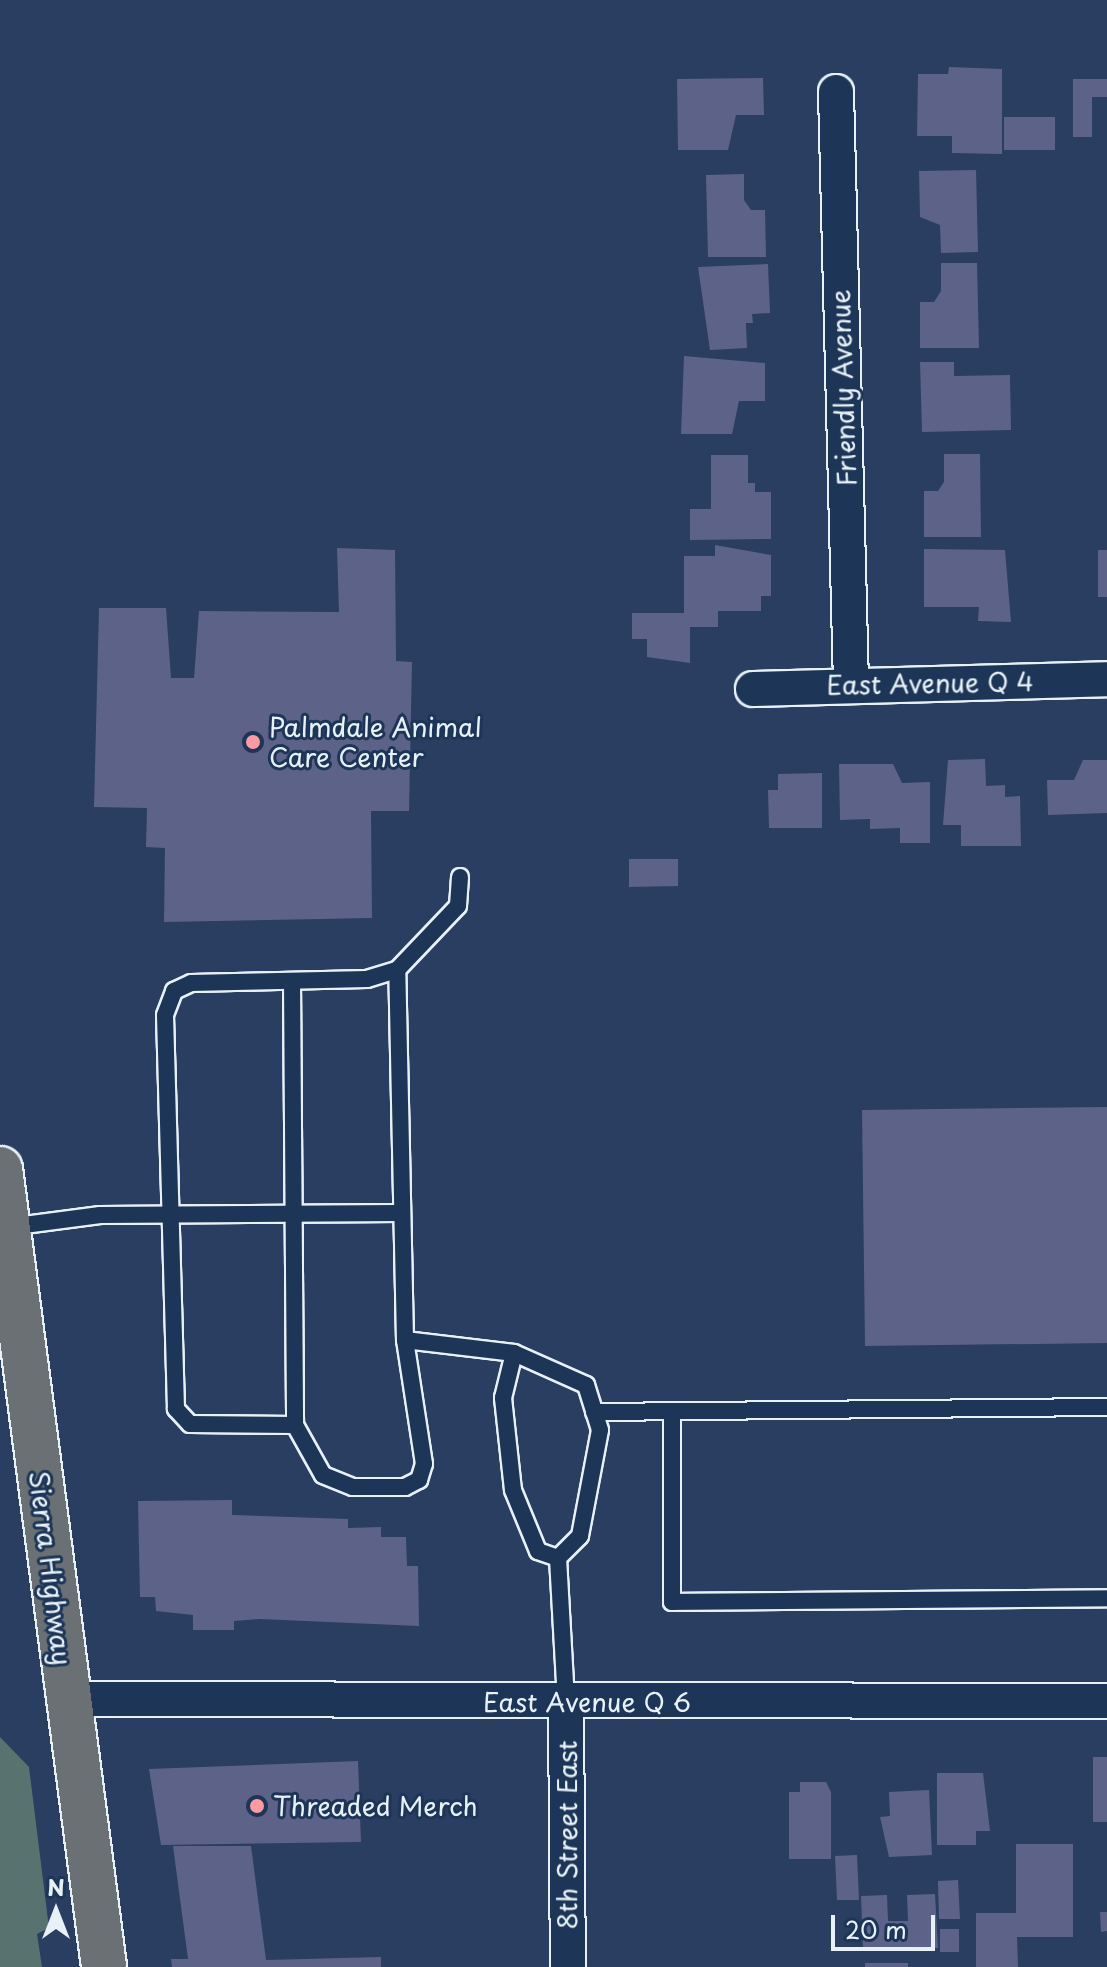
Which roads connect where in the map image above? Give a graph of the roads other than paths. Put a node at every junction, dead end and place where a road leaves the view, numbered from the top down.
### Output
1 (836, 92) dead end
2 (1107, 679) edge
3 (851, 683) junction
4 (753, 689) dead end
5 (460, 877) dead end
6 (397, 970) junction
7 (292, 981) junction
8 (0, 1169) edge
9 (294, 1212) junction
10 (399, 1213) junction
11 (170, 1214) junction
12 (7, 1227) junction
13 (405, 1340) junction
14 (514, 1353) junction
15 (1107, 1407) edge
16 (672, 1411) junction
17 (594, 1412) junction
18 (295, 1425) junction
19 (558, 1558) junction
20 (1107, 1598) edge
21 (67, 1699) junction
22 (1107, 1701) edge
23 (566, 1702) junction
24 (104, 1967) edge
25 (568, 1967) edge

1 - 3 street, Friendly Avenue
2 - 3 street, East Avenue Q 4
3 - 4 street, East Avenue Q 4
5 - 6 lane
6 - 7 lane
6 - 10 lane
7 - 9 lane
7 - 11 lane
8 - 12 main road, Sierra Highway
9 - 10 lane
9 - 11 lane
9 - 18 lane
10 - 13 lane
11 - 12 lane
11 - 18 lane
12 - 21 main road, Sierra Highway
13 - 14 lane
13 - 18 lane
14 - 17 lane
14 - 19 lane
15 - 16 lane
16 - 17 lane
16 - 20 lane
17 - 19 lane
19 - 23 lane
21 - 23 street, East Avenue Q 6
21 - 24 main road, Sierra Highway
22 - 23 street, East Avenue Q 6
23 - 25 street, 8th Street East

